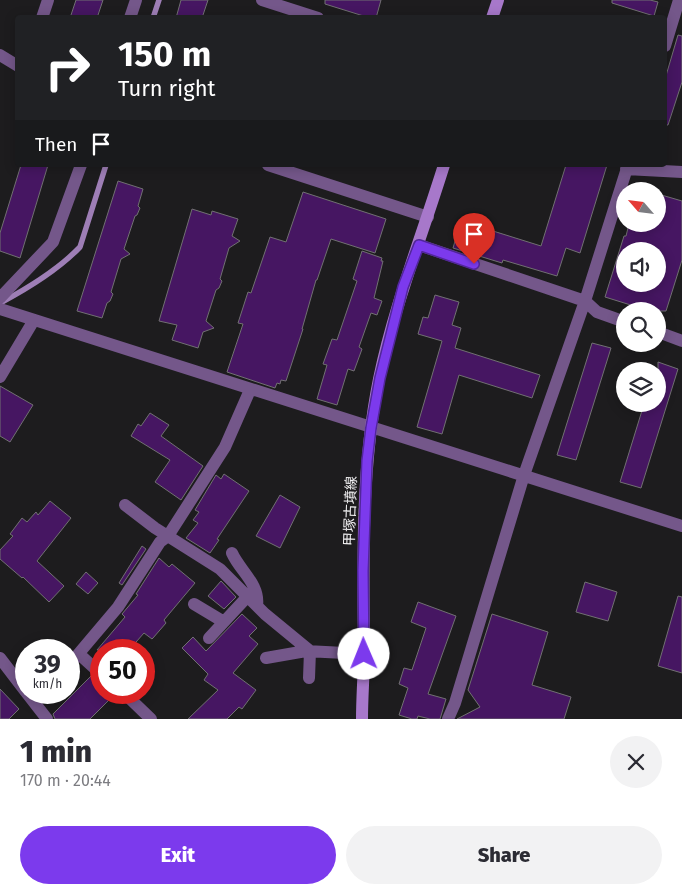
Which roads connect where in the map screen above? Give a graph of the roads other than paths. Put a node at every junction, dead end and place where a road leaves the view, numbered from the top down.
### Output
1 (48, 0) edge
2 (136, 0) edge
3 (262, 0) edge
4 (498, 0) edge
5 (679, 0) edge
6 (43, 15) edge
7 (131, 15) edge
8 (309, 15) edge
9 (493, 15) edge
10 (678, 15) edge
11 (667, 41) edge
12 (0, 56) edge
13 (15, 64) edge
14 (80, 167) edge
15 (274, 167) edge
16 (443, 167) edge
17 (627, 167) edge
18 (682, 172) edge
19 (428, 217) junction
20 (419, 245) junction
21 (0, 298) edge
22 (585, 301) junction
23 (0, 309) edge
24 (616, 319) edge
25 (34, 320) junction
26 (666, 335) edge
27 (682, 341) edge
28 (0, 377) edge
29 (250, 390) junction
30 (371, 428) junction
31 (524, 475) junction
32 (125, 505) dead end
33 (682, 526) edge
34 (168, 536) junction
35 (232, 553) dead end
36 (248, 596) junction
37 (194, 604) dead end
38 (257, 606) junction
39 (224, 622) junction
40 (209, 638) dead end
41 (310, 651) junction
42 (80, 653) edge
43 (364, 654) junction
44 (80, 655) edge
45 (266, 658) dead end
46 (90, 664) edge
47 (2, 665) edge
48 (15, 678) edge
49 (310, 678) dead end
50 (38, 704) edge
51 (135, 704) edge
52 (47, 719) edge
53 (151, 719) edge
54 (362, 719) edge
55 (448, 719) edge

1 - 6 street
2 - 7 street
3 - 8 street
4 - 9 main road
5 - 10 street
10 - 11 street
12 - 13 street
14 - 21 street
15 - 19 street
16 - 19 main road, 甲塚古墳線
17 - 18 street
17 - 22 street
19 - 20 main road, 甲塚古墳線
20 - 22 street
20 - 30 main road, 甲塚古墳線
22 - 24 street
22 - 31 street
23 - 25 street
25 - 28 street
25 - 29 street
26 - 27 street
29 - 30 street
29 - 34 street
30 - 31 street
30 - 43 main road, 甲塚古墳線
31 - 33 street
31 - 55 street
32 - 34 street
34 - 36 street
34 - 42 street
35 - 38 street
36 - 38 street
36 - 39 street
37 - 39 street
38 - 41 street
39 - 40 street
41 - 43 street
41 - 45 street
41 - 49 street
43 - 54 main road, 甲塚古墳線
44 - 46 street
47 - 48 street
50 - 52 street
51 - 53 street

